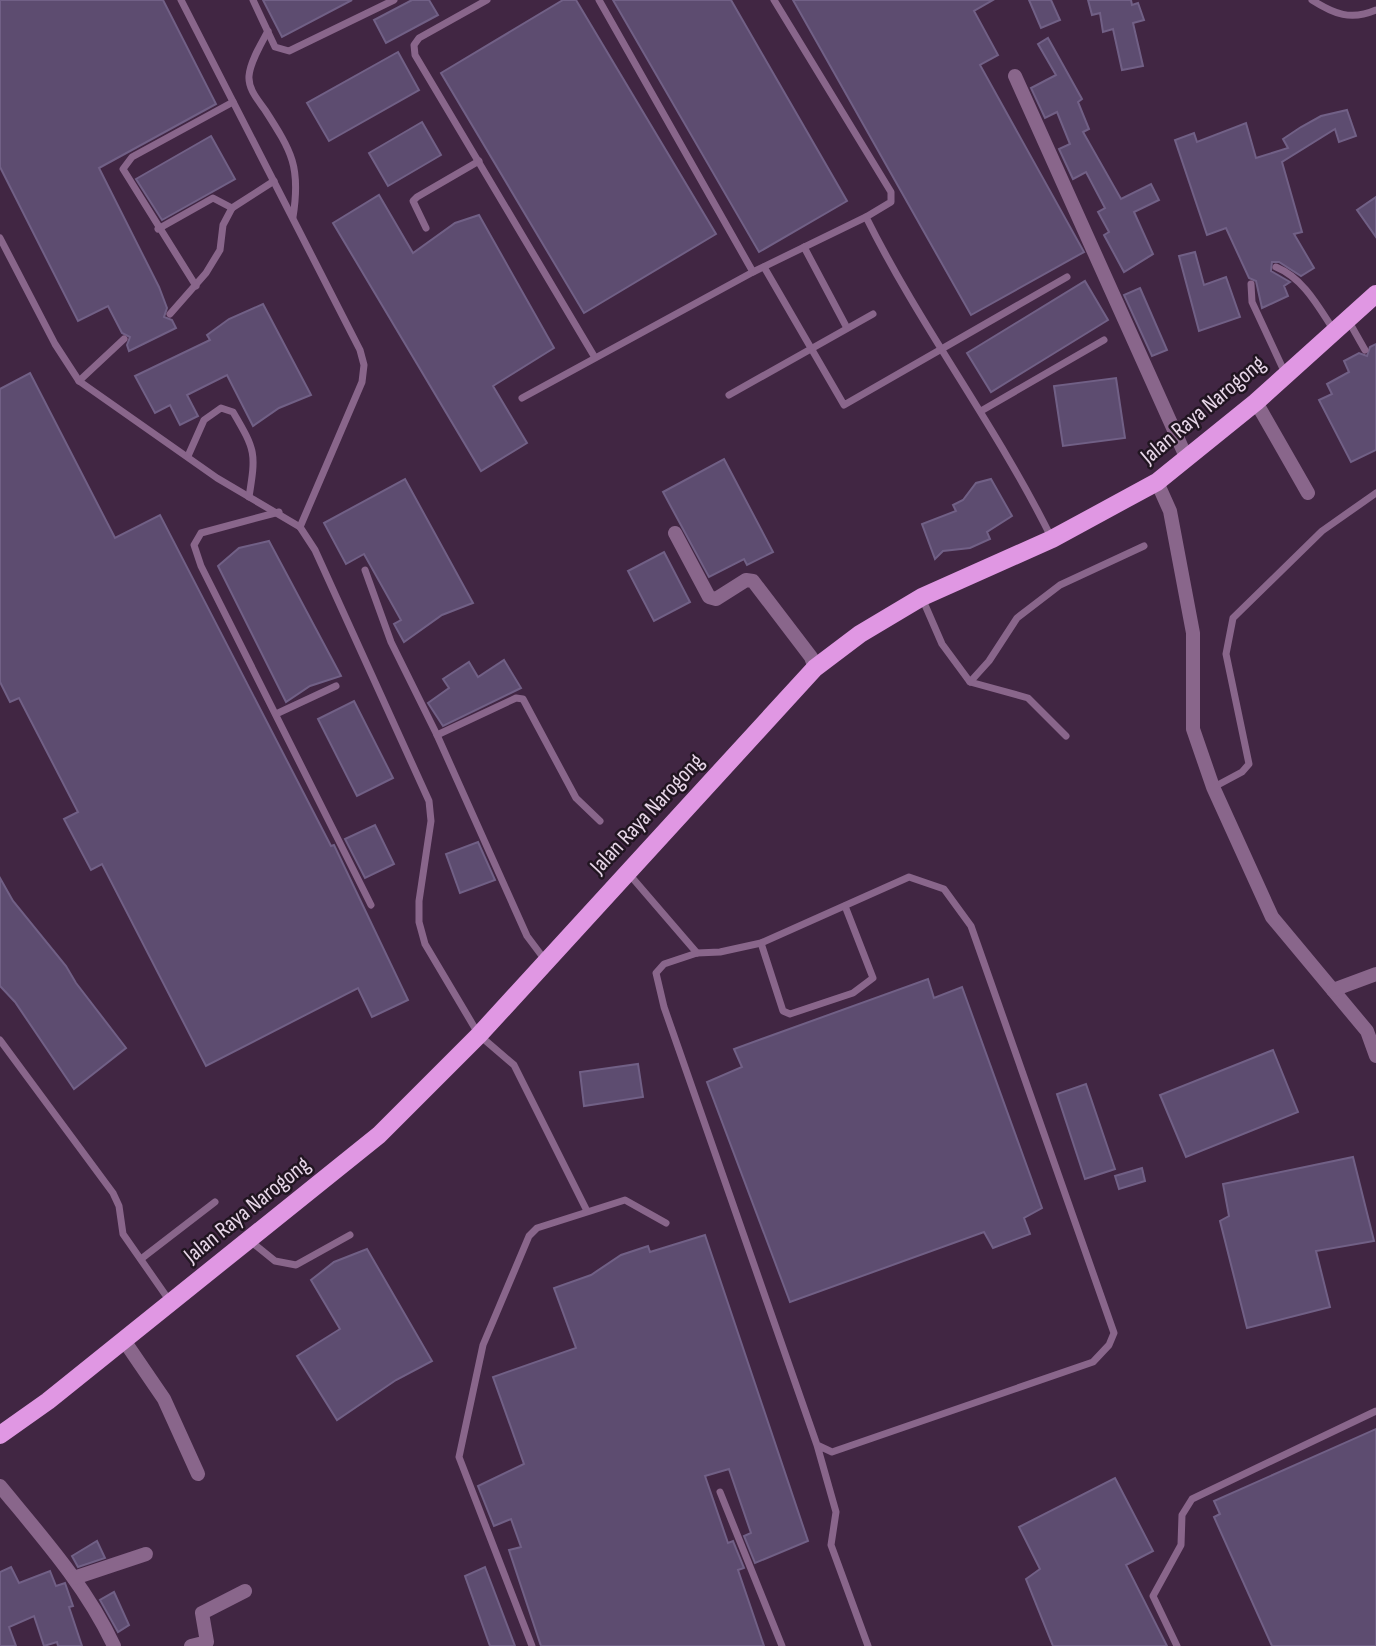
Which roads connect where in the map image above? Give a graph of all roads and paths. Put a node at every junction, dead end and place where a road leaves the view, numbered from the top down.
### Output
1 (181, 0) edge
2 (253, 0) edge
3 (394, 0) edge
4 (487, 0) edge
5 (599, 0) edge
6 (774, 0) edge
7 (1312, 0) edge
8 (1376, 10) edge
9 (268, 31) junction
10 (1015, 76) dead end
11 (233, 102) junction
12 (479, 162) junction
13 (274, 181) junction
14 (232, 208) junction
15 (293, 217) junction
16 (866, 217) junction
17 (426, 228) dead end
18 (158, 229) junction
19 (0, 238) edge
20 (804, 247) junction
21 (764, 267) junction
22 (1276, 267) dead end
23 (753, 272) junction
24 (1067, 277) dead end
25 (1251, 284) dead end
26 (196, 286) junction
27 (1376, 294) edge
28 (170, 314) dead end
29 (873, 314) dead end
30 (1342, 326) junction
31 (847, 328) junction
32 (124, 339) dead end
33 (1104, 340) dead end
34 (942, 349) junction
35 (811, 350) junction
36 (1365, 350) dead end
37 (594, 356) junction
38 (1285, 374) junction
39 (79, 381) junction
40 (729, 395) dead end
41 (522, 398) dead end
42 (1256, 402) junction
43 (981, 411) junction
44 (188, 456) junction
45 (1188, 459) junction
46 (1157, 482) junction
47 (1308, 493) dead end
48 (1376, 493) edge
49 (249, 497) junction
50 (279, 512) junction
51 (300, 527) junction
52 (675, 533) dead end
53 (1052, 539) junction
54 (1144, 545) dead end
55 (365, 570) dead end
56 (922, 597) junction
57 (815, 668) junction
58 (970, 681) junction
59 (336, 686) dead end
60 (275, 714) junction
61 (437, 735) junction
62 (1066, 736) dead end
63 (1213, 787) junction
64 (600, 821) dead end
65 (627, 872) junction
66 (371, 905) dead end
67 (845, 906) junction
68 (761, 943) junction
69 (697, 953) junction
70 (545, 960) junction
71 (1376, 974) edge
72 (1333, 990) junction
73 (1371, 1030) edge
74 (479, 1035) junction
75 (0, 1040) edge
76 (1376, 1056) edge
77 (215, 1202) dead end
78 (587, 1211) junction
79 (666, 1223) dead end
80 (350, 1235) dead end
81 (248, 1240) junction
82 (141, 1259) junction
83 (170, 1302) junction
84 (123, 1339) junction
85 (1376, 1411) edge
86 (0, 1435) edge
87 (817, 1445) junction
88 (198, 1474) dead end
89 (0, 1486) edge
90 (720, 1492) dead end
91 (146, 1554) dead end
92 (74, 1578) junction
93 (245, 1591) dead end
94 (114, 1646) edge
95 (191, 1646) edge
96 (532, 1646) edge
97 (782, 1646) edge
98 (867, 1646) edge
99 (1177, 1646) edge

1 - 11 lane
2 - 9 lane
3 - 9 lane
4 - 12 lane
5 - 23 lane
6 - 16 lane
7 - 8 lane
9 - 15 lane
10 - 45 street
11 - 13 lane
11 - 18 lane
12 - 17 lane
12 - 37 lane
13 - 14 lane
13 - 15 lane
14 - 18 lane
14 - 26 lane
15 - 51 lane
16 - 20 lane
16 - 34 lane
18 - 26 lane
19 - 39 lane
20 - 21 lane
20 - 31 lane
21 - 23 lane
21 - 35 lane
22 - 30 lane
23 - 37 lane
24 - 34 lane
25 - 38 lane
26 - 28 lane
27 - 30 main road, Jalan Raya Narogong
29 - 31 lane
30 - 36 lane
30 - 38 main road, Jalan Raya Narogong
31 - 35 lane
32 - 39 lane
33 - 43 lane
34 - 35 lane
34 - 43 lane
35 - 40 lane
37 - 41 lane
38 - 42 main road, Jalan Raya Narogong
39 - 44 lane
42 - 45 main road, Jalan Raya Narogong
42 - 47 street
43 - 53 lane
44 - 49 lane
44 - 49 lane
45 - 46 main road, Jalan Raya Narogong
46 - 53 main road, Jalan Raya Narogong
46 - 63 street
48 - 63 lane
49 - 50 lane
50 - 51 lane
50 - 60 lane
51 - 74 lane
52 - 57 street
53 - 56 main road, Jalan Raya Narogong
54 - 58 lane
55 - 61 lane
56 - 57 main road, Jalan Raya Narogong
56 - 58 lane
57 - 65 main road, Jalan Raya Narogong
58 - 62 lane
59 - 60 lane
60 - 66 lane
61 - 64 lane
61 - 70 lane
63 - 72 street
65 - 69 lane
65 - 70 main road, Jalan Raya Narogong
67 - 68 lane
67 - 68 lane
67 - 87 lane
68 - 69 lane
69 - 87 lane
70 - 74 main road, Jalan Raya Narogong
71 - 72 street
72 - 73 street
73 - 76 street
74 - 78 lane
74 - 81 main road, Jalan Raya Narogong
75 - 82 lane
77 - 82 lane
78 - 79 lane
78 - 96 lane
80 - 81 lane
81 - 83 main road, Jalan Raya Narogong
82 - 83 lane
83 - 84 main road, Jalan Raya Narogong
84 - 86 main road, Jalan Raya Narogong
84 - 88 street
85 - 99 lane
87 - 98 lane
89 - 92 street
90 - 97 lane
91 - 92 street
92 - 94 street
93 - 95 street

